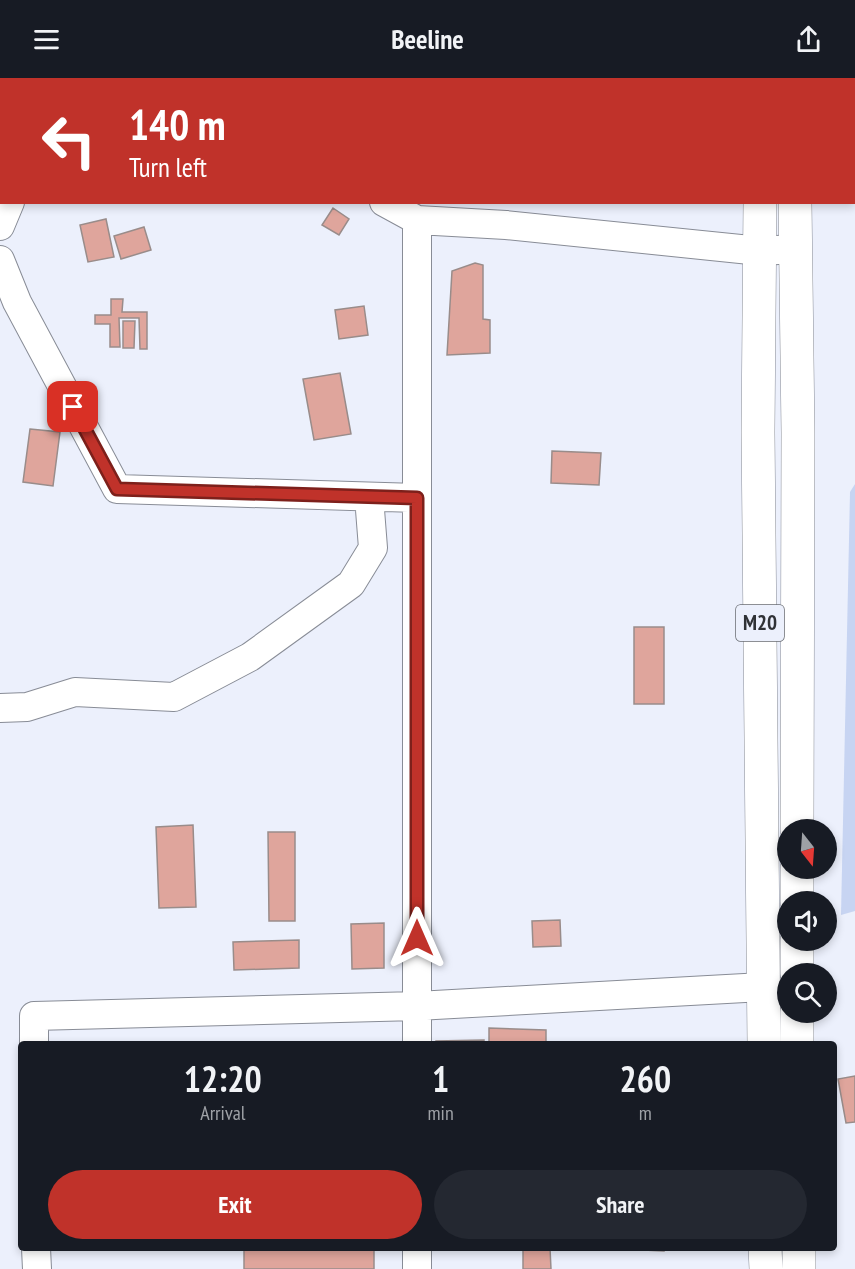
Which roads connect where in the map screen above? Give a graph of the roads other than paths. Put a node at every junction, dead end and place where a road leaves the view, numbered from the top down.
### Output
1 (9, 204) edge
2 (388, 204) edge
3 (760, 204) edge
4 (795, 204) edge
5 (506, 214) edge
6 (417, 220) junction
7 (0, 226) edge
8 (795, 249) junction
9 (760, 251) junction
10 (0, 260) edge
11 (369, 496) junction
12 (417, 498) junction
13 (0, 708) edge
14 (797, 819) edge
15 (763, 987) junction
16 (417, 1006) junction
17 (797, 1023) edge
18 (34, 1041) edge
19 (417, 1041) edge
20 (764, 1041) edge
21 (797, 1041) edge
22 (36, 1251) edge
23 (417, 1251) edge
24 (765, 1251) edge
25 (799, 1251) edge
26 (36, 1269) edge
27 (417, 1269) edge
28 (766, 1269) edge
29 (799, 1269) edge

1 - 7 street
2 - 6 street
3 - 9 main road, M20
4 - 8 main road, M20
5 - 6 street
5 - 9 street
6 - 12 street
8 - 9 street
8 - 14 main road, M20
9 - 15 main road, M20
10 - 11 street
11 - 12 street
11 - 13 street
12 - 16 street
15 - 16 street
15 - 20 main road, M20
16 - 18 street
16 - 19 street
17 - 21 main road
22 - 26 street
23 - 27 street
24 - 28 main road
25 - 29 main road

